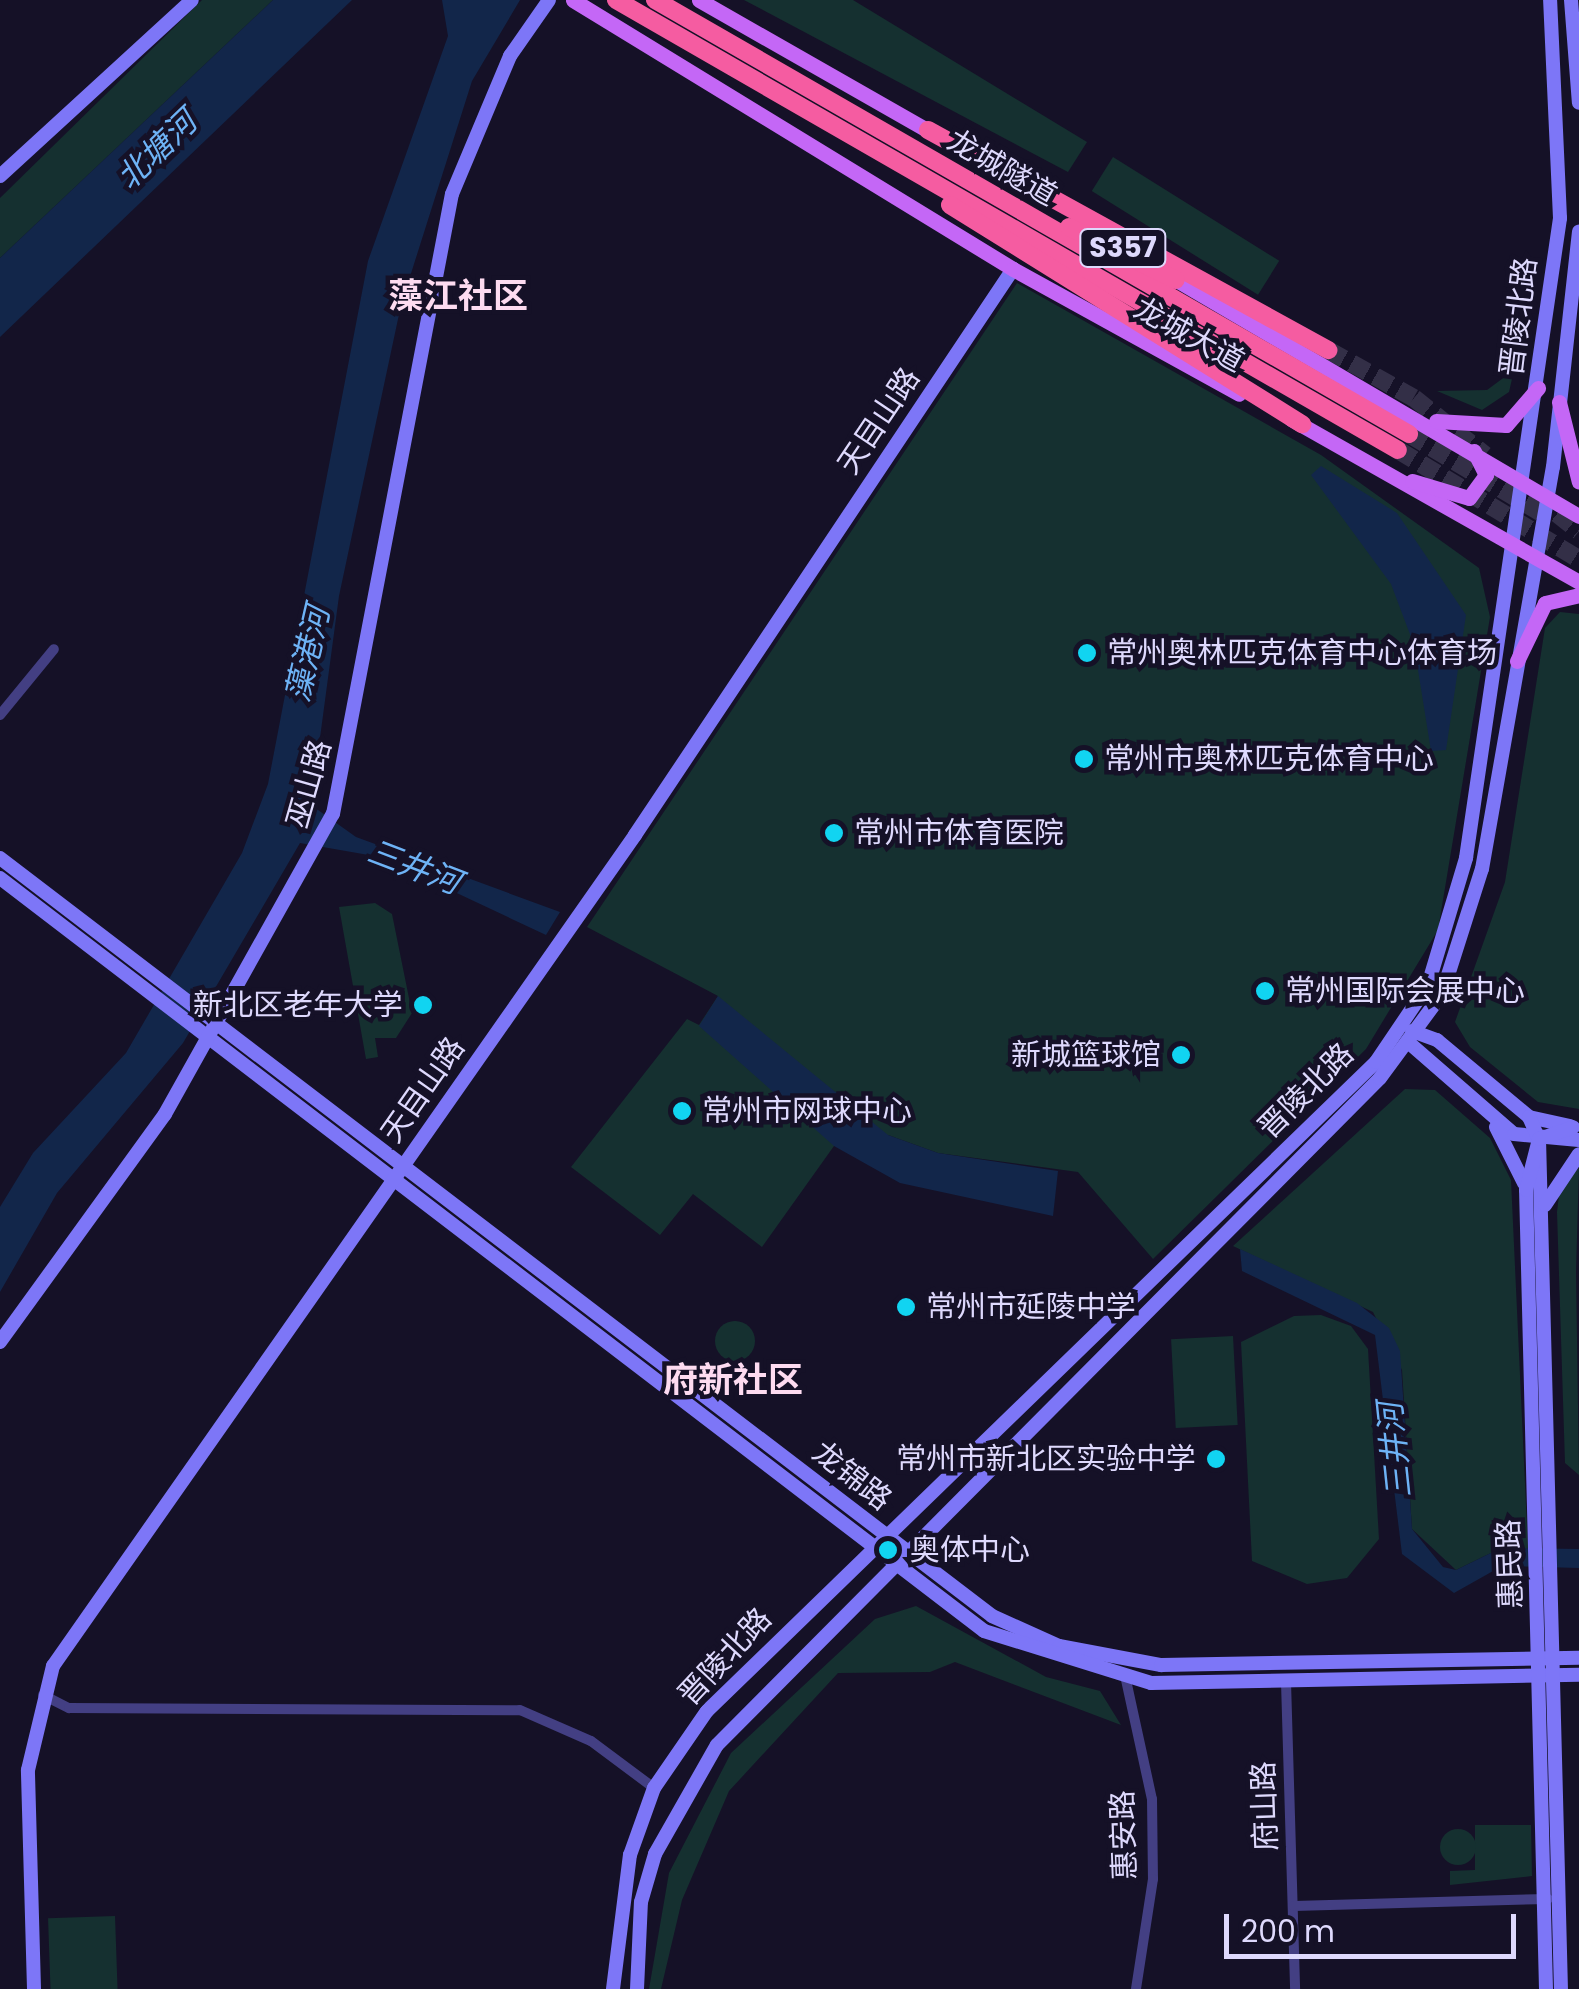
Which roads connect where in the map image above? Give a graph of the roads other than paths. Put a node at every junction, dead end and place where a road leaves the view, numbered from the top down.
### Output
1 (182, 0) edge
2 (192, 0) edge
3 (550, 0) edge
4 (573, 0) edge
5 (616, 0) edge
6 (655, 0) edge
7 (699, 0) edge
8 (1550, 6) edge
9 (1574, 6) edge
10 (770, 78) junction
11 (1579, 103) edge
12 (928, 130) junction
13 (0, 164) edge
14 (0, 176) edge
15 (1579, 231) edge
16 (1014, 270) junction
17 (1176, 280) junction
18 (1328, 350) tunnel mouth
19 (1538, 388) junction
20 (1559, 402) junction
21 (1401, 408) junction
22 (1302, 424) junction
23 (1404, 442) tunnel mouth
24 (1467, 446) junction
25 (1376, 467) junction
26 (1526, 478) junction
27 (1579, 482) edge
28 (1546, 496) junction
29 (1579, 516) edge
30 (1514, 550) junction
31 (1534, 560) junction
32 (1579, 582) edge
33 (1579, 595) edge
34 (54, 648) dead end
35 (1517, 660) junction
36 (0, 716) edge
37 (0, 858) edge
38 (0, 878) edge
39 (211, 1021) junction
40 (1409, 1036) junction
41 (203, 1037) junction
42 (1459, 1060) junction
43 (1442, 1078) junction
44 (1483, 1110) junction
45 (1529, 1117) junction
46 (1577, 1131) edge
47 (1539, 1139) junction
48 (1579, 1154) edge
49 (405, 1164) junction
50 (394, 1178) junction
51 (1526, 1190) junction
52 (1541, 1220) junction
53 (0, 1342) edge
54 (883, 1535) junction
55 (1545, 1546) junction
56 (871, 1547) junction
57 (902, 1550) junction
58 (890, 1562) junction
59 (1579, 1658) edge
60 (1547, 1659) junction
61 (1579, 1675) edge
62 (1547, 1676) junction
63 (1126, 1680) junction
64 (1286, 1682) junction
65 (42, 1695) junction
66 (654, 1788) junction
67 (1551, 1899) junction
68 (1294, 1906) junction
69 (34, 1989) edge
70 (614, 1989) edge
71 (637, 1989) edge
72 (1136, 1989) edge
73 (1296, 1989) edge
74 (1546, 1989) edge
75 (1561, 1989) edge

1 - 13 main road
2 - 14 main road
3 - 39 main road, 巫山路
4 - 16 main road, 龙城大道 / S357
5 - 10 highway
6 - 10 highway
7 - 12 main road, 龙城大道 / S357
8 - 9 main road
8 - 19 main road, 晋陵北路
9 - 11 main road
10 - 17 highway
10 - 22 highway
10 - 23 highway, 龙城隧道
12 - 17 main road, 龙城大道 / S357
12 - 18 highway
15 - 20 main road, 晋陵北路
16 - 22 main road, 龙城大道 / S357
16 - 49 main road, 天目山路
17 - 21 main road, 龙城大道 / S357
19 - 21 main road
19 - 26 main road, 晋陵北路
20 - 27 main road
20 - 28 main road, 晋陵北路
21 - 24 main road, 龙城大道 / S357
22 - 25 main road, 龙城大道 / S357
24 - 25 main road
24 - 26 main road, 龙城大道 / S357
25 - 30 main road, 龙城大道 / S357
26 - 28 main road, 龙城大道 / S357
26 - 30 main road, 晋陵北路
28 - 29 main road, 龙城大道 / S357
28 - 31 main road, 晋陵北路
30 - 31 main road, 龙城大道 / S357
30 - 40 main road, 晋陵北路
31 - 32 main road, 龙城大道 / S357
31 - 35 main road, 晋陵北路
33 - 35 main road
34 - 36 street
35 - 40 main road, 晋陵北路
37 - 39 main road, 龙锦路
38 - 41 main road, 龙锦路
39 - 41 main road, 巫山路
39 - 49 main road, 龙锦路
40 - 42 main road
40 - 43 main road
40 - 54 main road, 晋陵北路
40 - 57 main road, 晋陵北路
41 - 50 main road, 龙锦路
41 - 53 main road, 巫山路
42 - 43 main road
42 - 45 main road
43 - 44 main road
44 - 47 main road
44 - 51 main road
45 - 46 main road
45 - 47 main road, 惠民路
46 - 47 main road
47 - 51 main road, 惠民路
47 - 52 main road, 惠民路
48 - 52 main road
49 - 50 main road, 天目山路
49 - 54 main road, 龙锦路
50 - 56 main road, 龙锦路
50 - 65 main road, 天目山路
51 - 55 main road, 惠民路
52 - 55 main road, 惠民路
54 - 56 main road, 晋陵北路
54 - 57 main road, 龙锦路
55 - 60 main road, 惠民路
56 - 58 main road, 龙锦路
56 - 66 main road, 晋陵北路
57 - 58 main road, 晋陵北路
57 - 60 main road, 龙锦路
58 - 63 main road, 龙锦路
58 - 71 main road, 晋陵北路
59 - 60 main road, 龙锦路
60 - 62 main road, 惠民路
61 - 62 main road, 龙锦路
62 - 64 main road, 龙锦路
62 - 67 main road, 惠民路
63 - 64 main road, 龙锦路
63 - 72 street, 惠安路
64 - 68 street, 府山路
65 - 66 street
65 - 69 main road, 天目山路
66 - 70 main road, 晋陵北路
67 - 68 street
67 - 74 main road, 惠民路
67 - 75 main road, 惠民路
68 - 73 street, 府山路

